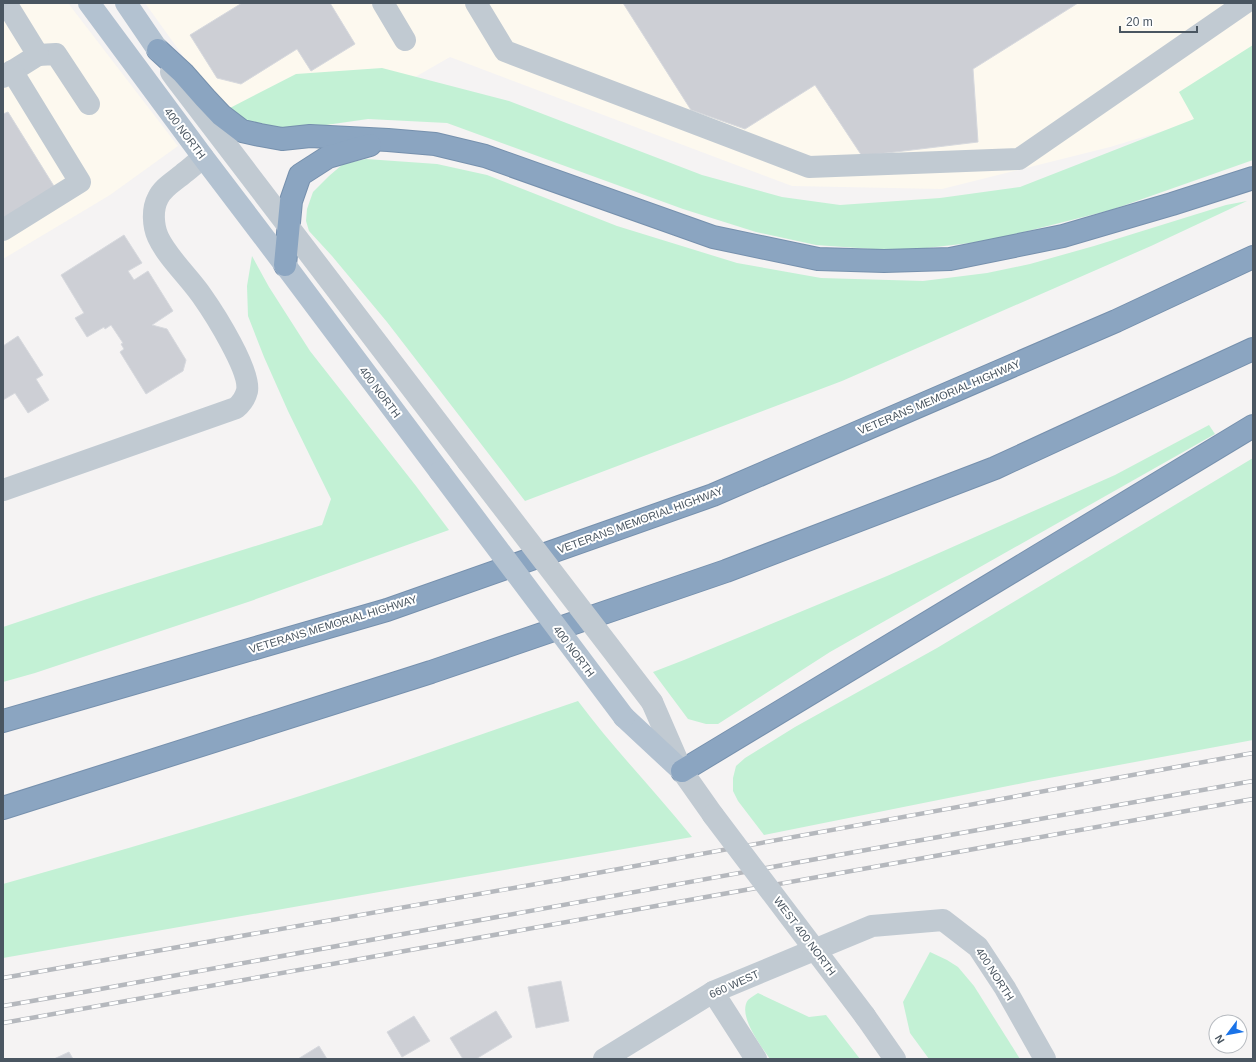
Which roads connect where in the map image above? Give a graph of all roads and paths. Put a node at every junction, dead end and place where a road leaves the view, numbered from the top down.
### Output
1 (6, 3) edge
2 (89, 3) edge
3 (126, 3) edge
4 (382, 3) edge
5 (476, 3) edge
6 (1245, 3) edge
7 (405, 40) dead end
8 (158, 50) junction
9 (38, 55) junction
10 (8, 74) edge
11 (89, 104) dead end
12 (388, 140) junction
13 (203, 157) junction
14 (1253, 178) edge
15 (289, 227) junction
16 (3, 230) edge
17 (1253, 257) edge
18 (285, 265) junction
19 (1253, 349) edge
20 (1253, 426) edge
21 (3, 490) edge
22 (3, 722) edge
23 (682, 771) junction
24 (3, 808) edge
25 (713, 815) joint
26 (872, 926) joint
27 (713, 992) junction
28 (604, 1059) edge
29 (756, 1059) edge
30 (895, 1059) edge
31 (1045, 1059) edge

1 - 9 street
2 - 13 main road, 400 NORTH
3 - 8 main road, 400 NORTH
4 - 7 street
5 - 6 street
8 - 12 highway
8 - 15 street, 400 NORTH
9 - 10 street
9 - 11 street
10 - 16 street
12 - 14 highway
12 - 15 highway
13 - 18 main road, 400 NORTH
13 - 21 street
15 - 18 highway
15 - 23 street, 400 NORTH, bridge
17 - 22 highway, VETERANS MEMORIAL HIGHWAY
18 - 23 main road, 400 NORTH, bridge
19 - 24 highway
20 - 23 highway
23 - 25 street, 400 NORTH
25 - 30 street, WEST 400 NORTH, bridge
26 - 27 street, 660 WEST
26 - 31 street, 400 NORTH
27 - 28 street, 660 WEST
27 - 29 street

